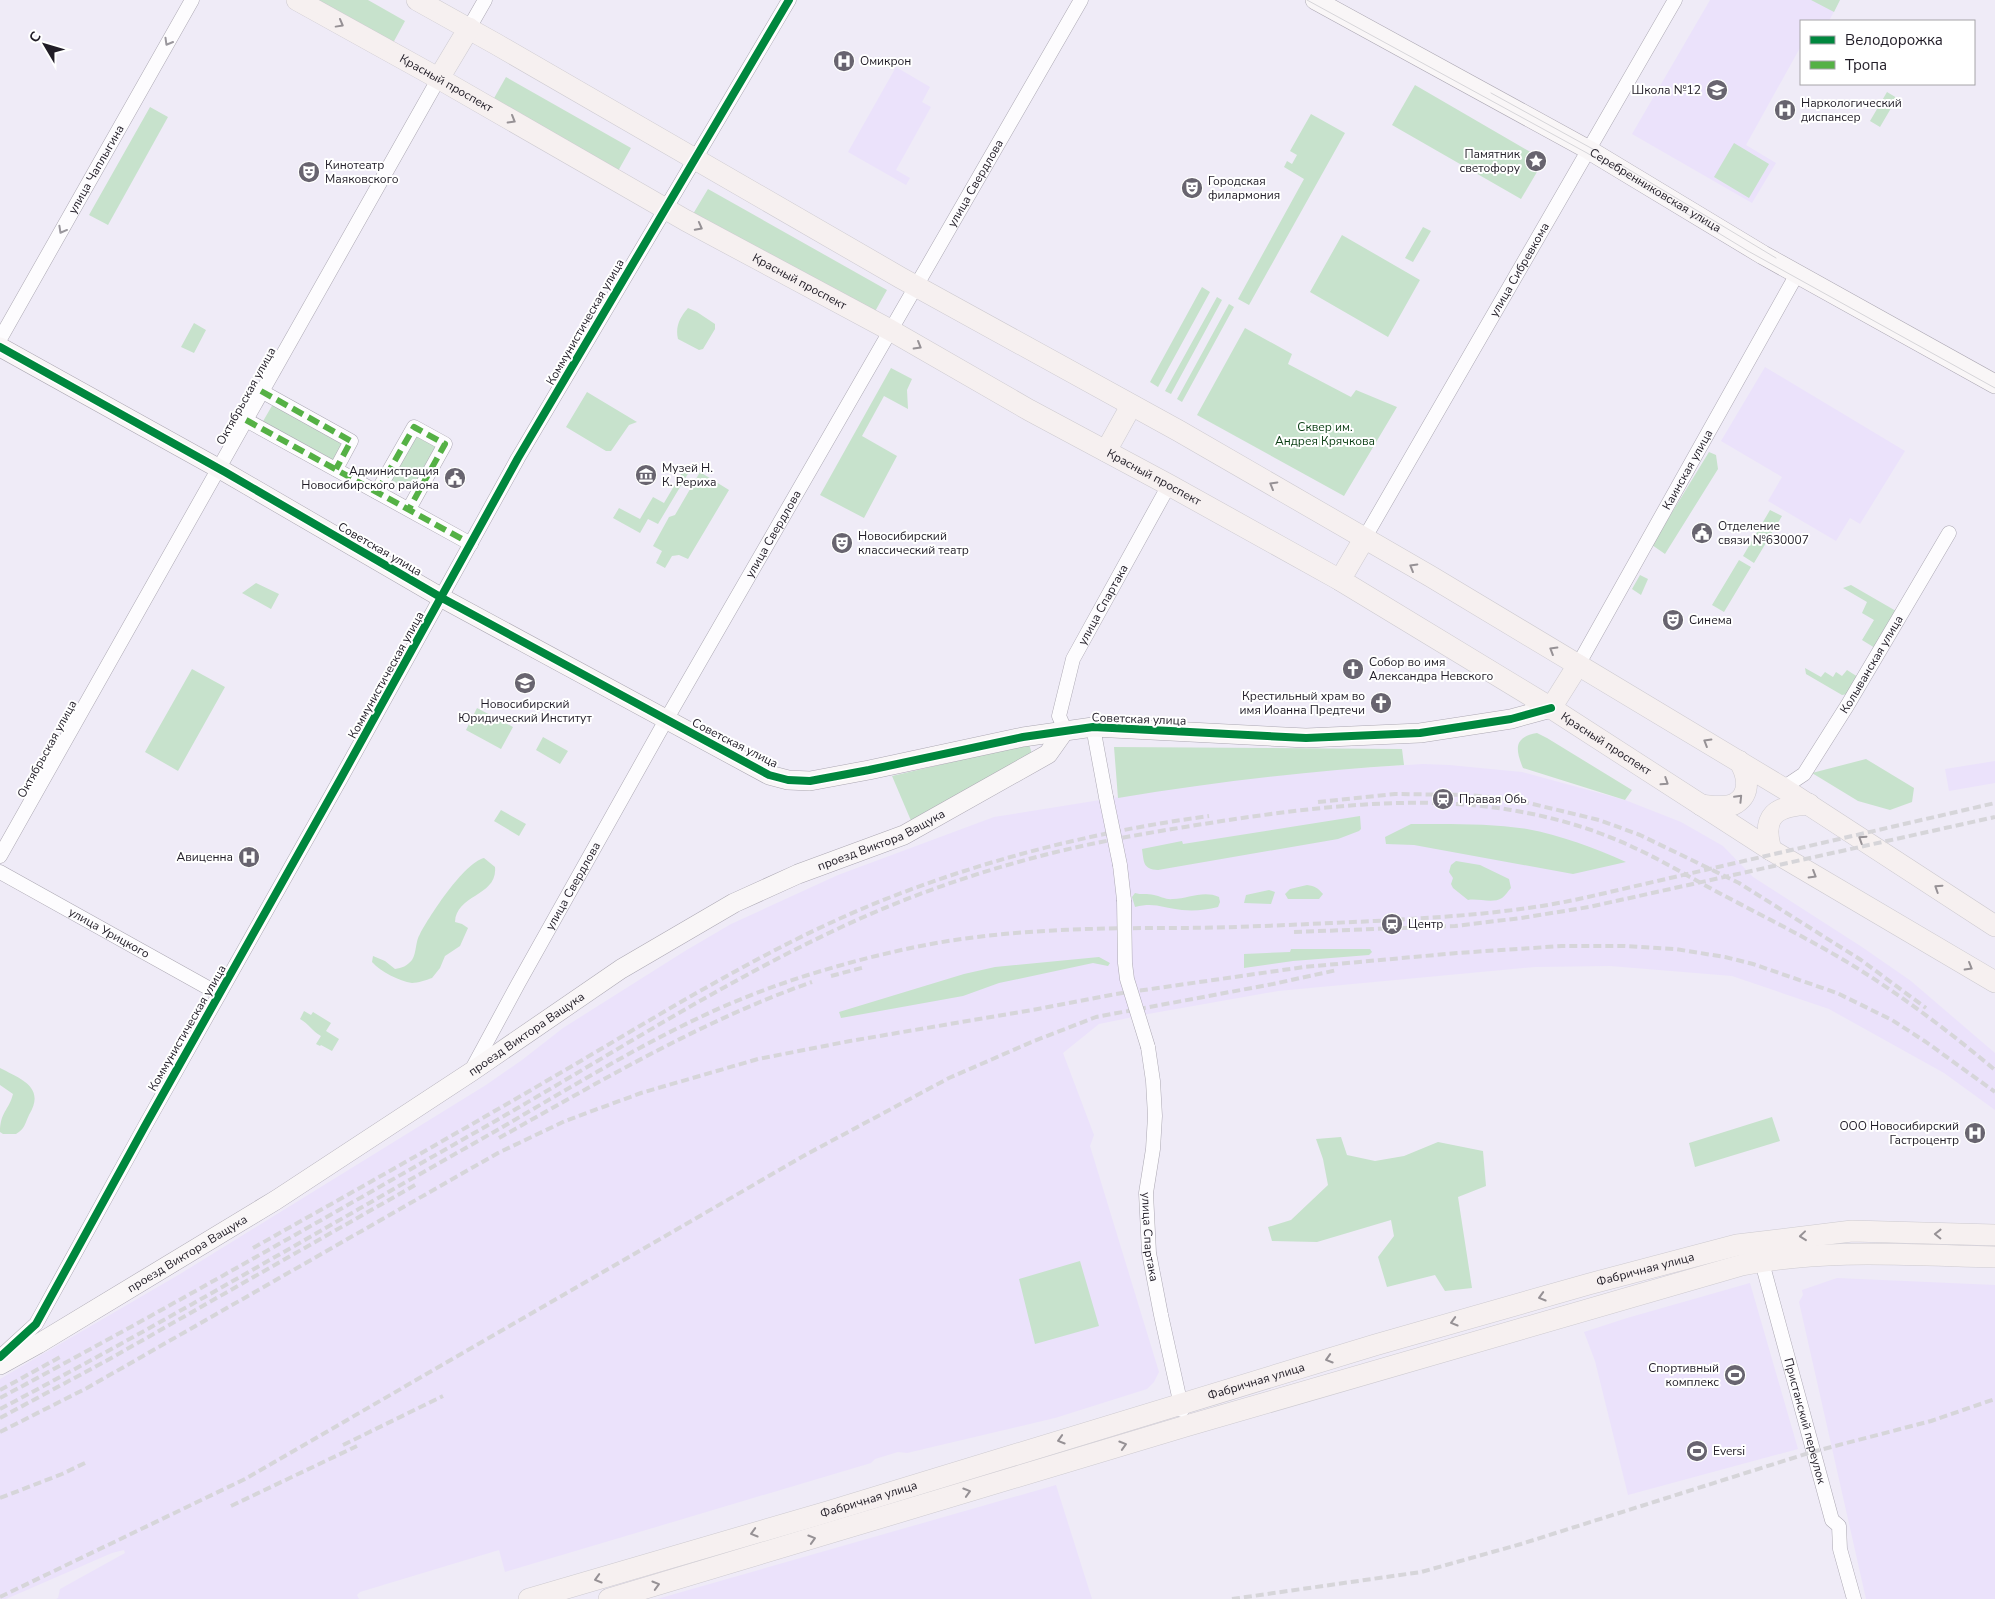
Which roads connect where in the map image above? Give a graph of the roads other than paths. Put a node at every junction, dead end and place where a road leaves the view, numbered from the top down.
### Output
1 (192, 0) edge
2 (297, 0) edge
3 (418, 0) edge
4 (485, 0) edge
5 (789, 0) edge
6 (1081, 0) edge
7 (1315, 0) edge
8 (1676, 0) edge
9 (469, 28) junction
10 (439, 78) junction
11 (1589, 150) junction
12 (694, 159) junction
13 (665, 208) junction
14 (1797, 274) junction
15 (915, 286) junction
16 (890, 330) junction
17 (0, 339) edge
18 (0, 347) edge
19 (1995, 384) edge
20 (262, 391) junction
21 (1131, 406) junction
22 (246, 420) junction
23 (1106, 451) junction
24 (218, 469) junction
25 (336, 469) junction
26 (1169, 485) junction
27 (377, 492) junction
28 (409, 509) junction
29 (1949, 533) dead end
30 (1364, 539) junction
31 (471, 544) junction
32 (1340, 580) junction
33 (442, 598) junction
34 (1578, 665) junction
35 (1551, 708) junction
36 (666, 720) junction
37 (1093, 727) junction
38 (1065, 730) junction
39 (1739, 761) junction
40 (1783, 788) junction
41 (1809, 804) junction
42 (1701, 805) junction
43 (1771, 850) junction
44 (0, 856) edge
45 (0, 872) edge
46 (1995, 926) edge
47 (1995, 982) edge
48 (220, 994) junction
49 (471, 1072) junction
50 (1995, 1235) edge
51 (1759, 1251) junction
52 (1995, 1256) edge
53 (0, 1357) edge
54 (0, 1365) edge
55 (1180, 1404) junction
56 (1186, 1426) junction
57 (529, 1599) edge
58 (609, 1599) edge
59 (1854, 1599) edge

1 -> 17 street, улица Чаплыгина
2 -> 10 main road, Красный проспект
3 - 9 main road
4 - 9 street
5 - 12 street, Коммунистическая улица
6 - 15 street, улица Свердлова
7 - 11 street, Серебренниковская улица
8 - 11 street, улица Сибревкома
9 - 10 main road
9 - 12 main road
10 -> 13 main road, Красный проспект
10 - 20 street, Октябрьская улица
11 - 14 street, Серебренниковская улица
11 - 30 street, улица Сибревкома
12 - 13 street, Коммунистическая улица
12 - 15 main road
13 -> 16 main road, Красный проспект
13 - 31 street, Коммунистическая улица
14 - 19 street, Серебренниковская улица
14 - 34 street, Каинская улица
15 - 16 street, улица Свердлова
15 - 21 main road
16 -> 23 main road, Красный проспект
16 - 36 street, улица Свердлова
18 - 24 street, Советская улица
20 - 22 street, Октябрьская улица
20 - 25 street
21 - 23 main road
30 -> 21 main road
22 - 24 street, Октябрьская улица
22 - 25 street
23 - 26 main road, Красный проспект
24 - 33 street, Советская улица
24 - 44 street, Октябрьская улица
25 - 27 street
26 - 32 main road, Красный проспект
26 - 38 street, улица Спартака
27 - 28 street
27 - 28 street
28 - 31 street
29 - 40 street, Колыванская улица
30 - 32 main road
34 -> 30 main road
31 - 33 street, Коммунистическая улица
32 - 35 main road, Красный проспект
33 - 36 street, Советская улица
33 - 48 street, Коммунистическая улица
34 - 35 main road
39 -> 34 main road
35 - 37 street, Советская улица
35 -> 42 main road, Красный проспект
36 - 38 street, Советская улица
36 - 49 street, улица Свердлова
37 - 38 street, Советская улица
37 - 55 street, улица Спартака, bridge
38 - 49 street, проезд Виктора Ващука
39 - 40 main road
42 -> 39 main road
40 - 41 main road
41 - 43 main road
46 -> 41 main road
42 - 43 main road, Красный проспект
43 -> 47 main road, Красный проспект
45 - 48 street, улица Урицкого
48 - 53 street, Коммунистическая улица
49 - 54 street, проезд Виктора Ващука
50 -> 51 main road, Фабричная улица
51 - 52 main road, Фабричная улица
51 -> 55 main road, Фабричная улица
51 - 56 main road, Фабричная улица
51 - 59 street, Пристанский переулок
55 - 56 street, улица Спартака
55 -> 57 main road, Фабричная улица
58 -> 56 main road, Фабричная улица

